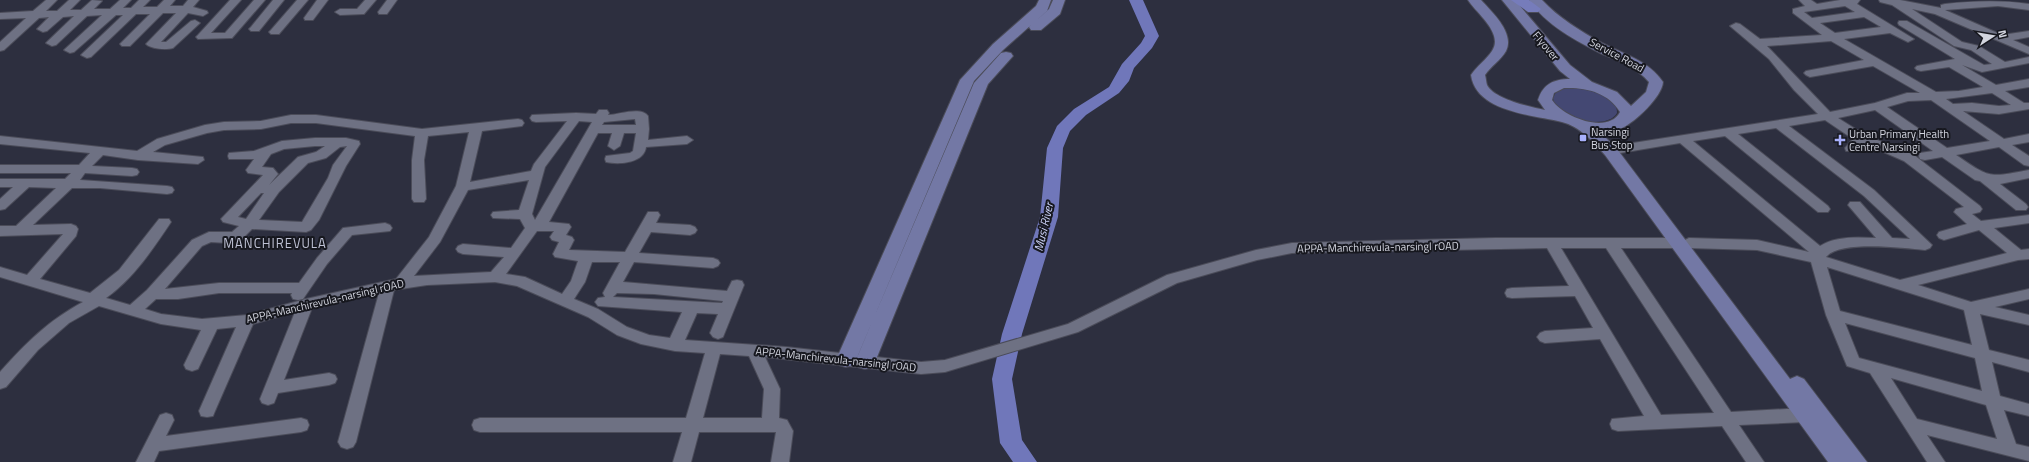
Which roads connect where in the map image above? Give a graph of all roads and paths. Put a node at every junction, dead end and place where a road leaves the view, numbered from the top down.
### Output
1 (52, 0) edge
2 (75, 0) edge
3 (126, 0) edge
4 (145, 0) edge
5 (170, 0) edge
6 (194, 0) edge
7 (236, 0) edge
8 (260, 0) edge
9 (279, 0) edge
10 (303, 0) edge
11 (323, 0) edge
12 (348, 0) edge
13 (371, 0) edge
14 (392, 0) edge
15 (1045, 0) edge
16 (1059, 0) edge
17 (1474, 0) edge
18 (1484, 0) edge
19 (1498, 0) edge
20 (1508, 0) edge
21 (1519, 0) edge
22 (1804, 0) edge
23 (1859, 0) edge
24 (97, 1) dead end
25 (1889, 1) edge
26 (1846, 2) junction
27 (1532, 3) edge
28 (1815, 7) junction
29 (1945, 7) dead end
30 (2029, 7) edge
31 (186, 9) junction
32 (160, 10) junction
33 (133, 12) junction
34 (383, 12) dead end
35 (112, 13) junction
36 (203, 13) dead end
37 (58, 14) junction
38 (84, 14) junction
39 (1865, 14) junction
40 (36, 15) junction
41 (0, 16) edge
42 (309, 18) dead end
43 (1919, 20) junction
44 (1810, 21) junction
45 (195, 23) dead end
46 (1903, 24) junction
47 (1736, 26) dead end
48 (43, 28) dead end
49 (1889, 28) junction
50 (255, 29) dead end
51 (275, 32) dead end
52 (2029, 34) edge
53 (1833, 37) junction
54 (1951, 38) junction
55 (2003, 38) junction
56 (1908, 39) dead end
57 (1932, 41) junction
58 (52, 43) dead end
59 (126, 44) dead end
60 (1758, 44) junction
61 (0, 48) edge
62 (70, 50) dead end
63 (2029, 51) edge
64 (87, 55) dead end
65 (2029, 60) edge
66 (1966, 61) junction
67 (1874, 62) junction
68 (1951, 63) junction
69 (2003, 66) junction
70 (1921, 68) dead end
71 (1559, 69) junction
72 (1810, 72) dead end
73 (2029, 83) edge
74 (1556, 85) junction
75 (1590, 86) junction
76 (1994, 89) junction
77 (1612, 95) junction
78 (1932, 95) junction
79 (1544, 100) junction
80 (1877, 106) junction
81 (2026, 106) edge
82 (1951, 108) junction
83 (1826, 116) junction
84 (536, 118) dead end
85 (576, 118) junction
86 (598, 120) junction
87 (1569, 120) junction
88 (332, 121) junction
89 (1622, 121) junction
90 (518, 123) dead end
91 (1776, 123) junction
92 (362, 125) junction
93 (476, 128) junction
94 (643, 129) junction
95 (619, 130) junction
96 (1726, 131) junction
97 (422, 133) junction
98 (1683, 138) junction
99 (1861, 138) junction
100 (2029, 138) edge
101 (0, 140) edge
102 (687, 140) dead end
103 (315, 142) junction
104 (341, 142) junction
105 (2000, 142) junction
106 (641, 144) junction
107 (614, 146) dead end
108 (1851, 148) dead end
109 (1620, 149) junction
110 (268, 150) junction
111 (99, 151) junction
112 (1945, 152) junction
113 (138, 156) junction
114 (234, 156) dead end
115 (1925, 156) dead end
116 (611, 159) dead end
117 (198, 160) dead end
118 (2029, 162) edge
119 (0, 169) edge
120 (81, 169) junction
121 (132, 172) dead end
122 (2029, 174) edge
123 (535, 175) junction
124 (1985, 179) junction
125 (0, 183) edge
126 (26, 183) junction
127 (69, 183) junction
128 (462, 187) junction
129 (259, 189) junction
130 (274, 189) junction
131 (168, 190) dead end
132 (419, 199) dead end
133 (458, 203) dead end
134 (1855, 205) dead end
135 (0, 206) edge
136 (2021, 207) dead end
137 (1823, 209) dead end
138 (525, 214) junction
139 (498, 215) dead end
140 (2029, 219) edge
141 (164, 222) dead end
142 (249, 224) junction
143 (1980, 226) junction
144 (535, 227) junction
145 (385, 228) dead end
146 (20, 230) junction
147 (690, 230) dead end
148 (0, 231) edge
149 (1944, 235) dead end
150 (1683, 243) junction
151 (1552, 244) junction
152 (1611, 244) junction
153 (1889, 244) junction
154 (463, 249) dead end
155 (515, 253) junction
156 (2024, 254) edge
157 (587, 257) junction
158 (631, 257) junction
159 (1818, 257) junction
160 (712, 263) dead end
161 (0, 272) edge
162 (495, 277) junction
163 (30, 281) junction
164 (395, 285) junction
165 (1902, 285) junction
166 (614, 287) junction
167 (302, 288) junction
168 (1580, 291) junction
169 (1512, 293) dead end
170 (152, 294) junction
171 (2029, 294) edge
172 (732, 297) junction
173 (96, 299) junction
174 (564, 301) junction
175 (306, 304) junction
176 (1971, 307) junction
177 (290, 308) junction
178 (598, 308) junction
179 (690, 308) junction
180 (134, 310) junction
181 (1834, 315) junction
182 (248, 320) junction
183 (2029, 320) edge
184 (212, 324) junction
185 (718, 333) dead end
186 (1604, 333) junction
187 (1544, 337) dead end
188 (674, 345) junction
189 (714, 349) junction
190 (754, 351) junction
191 (1983, 354) junction
192 (846, 360) junction
193 (865, 362) junction
194 (192, 365) dead end
195 (2029, 366) edge
196 (1876, 369) junction
197 (329, 379) dead end
198 (0, 383) edge
199 (1993, 401) junction
200 (2029, 410) edge
201 (207, 411) dead end
202 (1805, 415) junction
203 (1726, 418) junction
204 (166, 420) dead end
205 (1656, 422) junction
206 (1618, 424) dead end
207 (1912, 424) junction
208 (302, 425) dead end
209 (480, 425) dead end
210 (693, 425) junction
211 (770, 425) junction
212 (347, 442) dead end
213 (154, 445) junction
214 (2009, 448) junction
215 (2029, 454) edge
216 (145, 462) edge
217 (682, 462) edge
218 (780, 462) edge
219 (1755, 462) edge
220 (1840, 462) edge
221 (1856, 462) edge
222 (1936, 462) edge

1 - 40 street
2 - 37 street
3 - 35 street
4 - 33 street
5 - 32 street
6 - 31 street
7 - 8 street
9 - 50 street
10 - 51 street
11 - 42 street
12 - 13 street
14 - 34 street
15 - 192 main road
16 - 193 main road
17 - 87 main road
18 - 79 main road
19 - 71 main road, Flyover
20 - 71 main road, Flyover
21 - 27 highway
22 - 28 street
23 - 26 street
24 - 38 street
25 - 43 street
25 - 55 street
26 - 28 street
26 - 39 street
27 - 77 main road, Service Road
27 - 89 main road, Service Road
28 - 44 street
29 - 30 street
31 - 32 street
31 - 36 street
31 - 45 street
32 - 33 street
32 - 59 street
33 - 35 street
33 - 64 street
35 - 38 street
35 - 62 street
37 - 38 street
37 - 40 street
37 - 48 street
38 - 58 street
39 - 44 street
39 - 49 street
40 - 41 street
40 - 61 street
43 - 46 street
43 - 54 street
44 - 53 street
46 - 49 street
46 - 57 street
47 - 60 street
49 - 53 street
49 - 56 street
52 - 55 street
53 - 60 street
53 - 67 street
54 - 57 street
54 - 69 street
55 - 63 street
57 - 66 street
60 - 83 street
65 - 69 street
66 - 68 street
66 - 69 street
67 - 72 street
67 - 78 street
68 - 70 street
68 - 76 street
71 - 74 main road, Flyover
71 - 75 main road, Flyover
73 - 76 street
74 - 75 main road
74 - 79 main road
75 - 77 main road
76 - 78 street
76 - 81 street
77 - 89 main road
78 - 80 street
78 - 82 street
79 - 87 main road
80 - 83 street
80 - 112 street
81 - 82 street
82 - 105 street
83 - 91 street
83 - 99 street
84 - 85 street
85 - 86 street
85 - 123 street
86 - 94 street
86 - 95 street
86 - 144 street
87 - 89 main road
87 - 150 main road
88 - 92 street
88 - 103 street
88 - 113 street
89 - 109 main road
90 - 93 street
91 - 96 street
91 - 153 street
92 - 97 street
92 - 104 street
93 - 97 street
93 - 128 street
94 - 95 street
94 - 106 street
95 - 107 street
96 - 98 street
96 - 137 street
97 - 132 street
98 - 109 street
98 - 159 street
99 - 108 street
99 - 143 street
100 - 105 street
101 - 111 street
102 - 106 street
103 - 104 street
103 - 110 street
104 - 130 street
104 - 142 street
105 - 112 street
105 - 118 street
106 - 116 street
109 - 150 main road
110 - 114 street
110 - 129 street
111 - 113 street
111 - 120 street
112 - 115 street
112 - 124 street
113 - 117 street
119 - 120 street
120 - 121 street
120 - 127 street
122 - 124 street
123 - 128 street
123 - 138 street
124 - 136 street
125 - 126 street
126 - 127 street
126 - 135 street
127 - 131 street
127 - 146 street
128 - 133 street
128 - 164 street
129 - 130 street
129 - 142 street
130 - 142 street
134 - 153 street
138 - 139 street
138 - 144 street
140 - 143 street
141 - 173 street
142 - 170 street
143 - 149 street
143 - 156 street
144 - 155 street
144 - 157 street
145 - 167 street
146 - 148 street
146 - 163 street
147 - 158 street
150 - 152 street, APPA-Manchirevula-narsingI rOAD
150 - 159 street, APPA-Manchirevula-narsingI rOAD
150 - 202 main road
150 - 221 main road
151 - 152 street, APPA-Manchirevula-narsingI rOAD
151 - 168 street
151 - 193 street, APPA-Manchirevula-narsingI rOAD
152 - 203 street
153 - 159 street
154 - 155 street
155 - 162 street
156 - 165 street
157 - 158 street
157 - 174 street
158 - 160 street
158 - 166 street
159 - 165 street, APPA-Manchirevula-narsingI rOAD
159 - 181 street
161 - 163 street, APPA-Manchirevula-narsingI rOAD
162 - 164 street, APPA-Manchirevula-narsingI rOAD
162 - 174 street, APPA-Manchirevula-narsingI rOAD
163 - 173 street, APPA-Manchirevula-narsingI rOAD
164 - 175 street, APPA-Manchirevula-narsingI rOAD
164 - 212 street
165 - 176 street, APPA-Manchirevula-narsingI rOAD
166 - 172 street
166 - 178 street
167 - 170 street
167 - 177 street
168 - 169 street
168 - 186 street
170 - 180 street
171 - 176 street
172 - 179 street
172 - 185 street
173 - 180 street, APPA-Manchirevula-narsingI rOAD
173 - 198 street
174 - 178 street, APPA-Manchirevula-narsingI rOAD
175 - 177 street, APPA-Manchirevula-narsingI rOAD
175 - 197 street
176 - 183 street, APPA-Manchirevula-narsingI rOAD
176 - 191 street
177 - 182 street, APPA-Manchirevula-narsingI rOAD
178 - 179 street
178 - 188 street, APPA-Manchirevula-narsingI rOAD
179 - 188 street
180 - 184 street, APPA-Manchirevula-narsingI rOAD
181 - 191 street
181 - 196 street
182 - 184 street, APPA-Manchirevula-narsingI rOAD
182 - 201 street
184 - 194 street
186 - 187 street
186 - 205 street
188 - 189 street, APPA-Manchirevula-narsingI rOAD
189 - 190 street, APPA-Manchirevula-narsingI rOAD
189 - 210 street
190 - 192 street, APPA-Manchirevula-narsingI rOAD
190 - 211 street
191 - 195 street
191 - 199 street
192 - 193 street, APPA-Manchirevula-narsingI rOAD
196 - 199 street
196 - 207 street
199 - 200 street
199 - 214 street
202 - 203 street
202 - 220 main road
203 - 205 street
203 - 219 street
204 - 213 street
205 - 206 street
207 - 214 street
207 - 222 street
208 - 213 street
209 - 210 street
210 - 211 street
210 - 217 street
211 - 218 street
213 - 216 street
214 - 215 street

